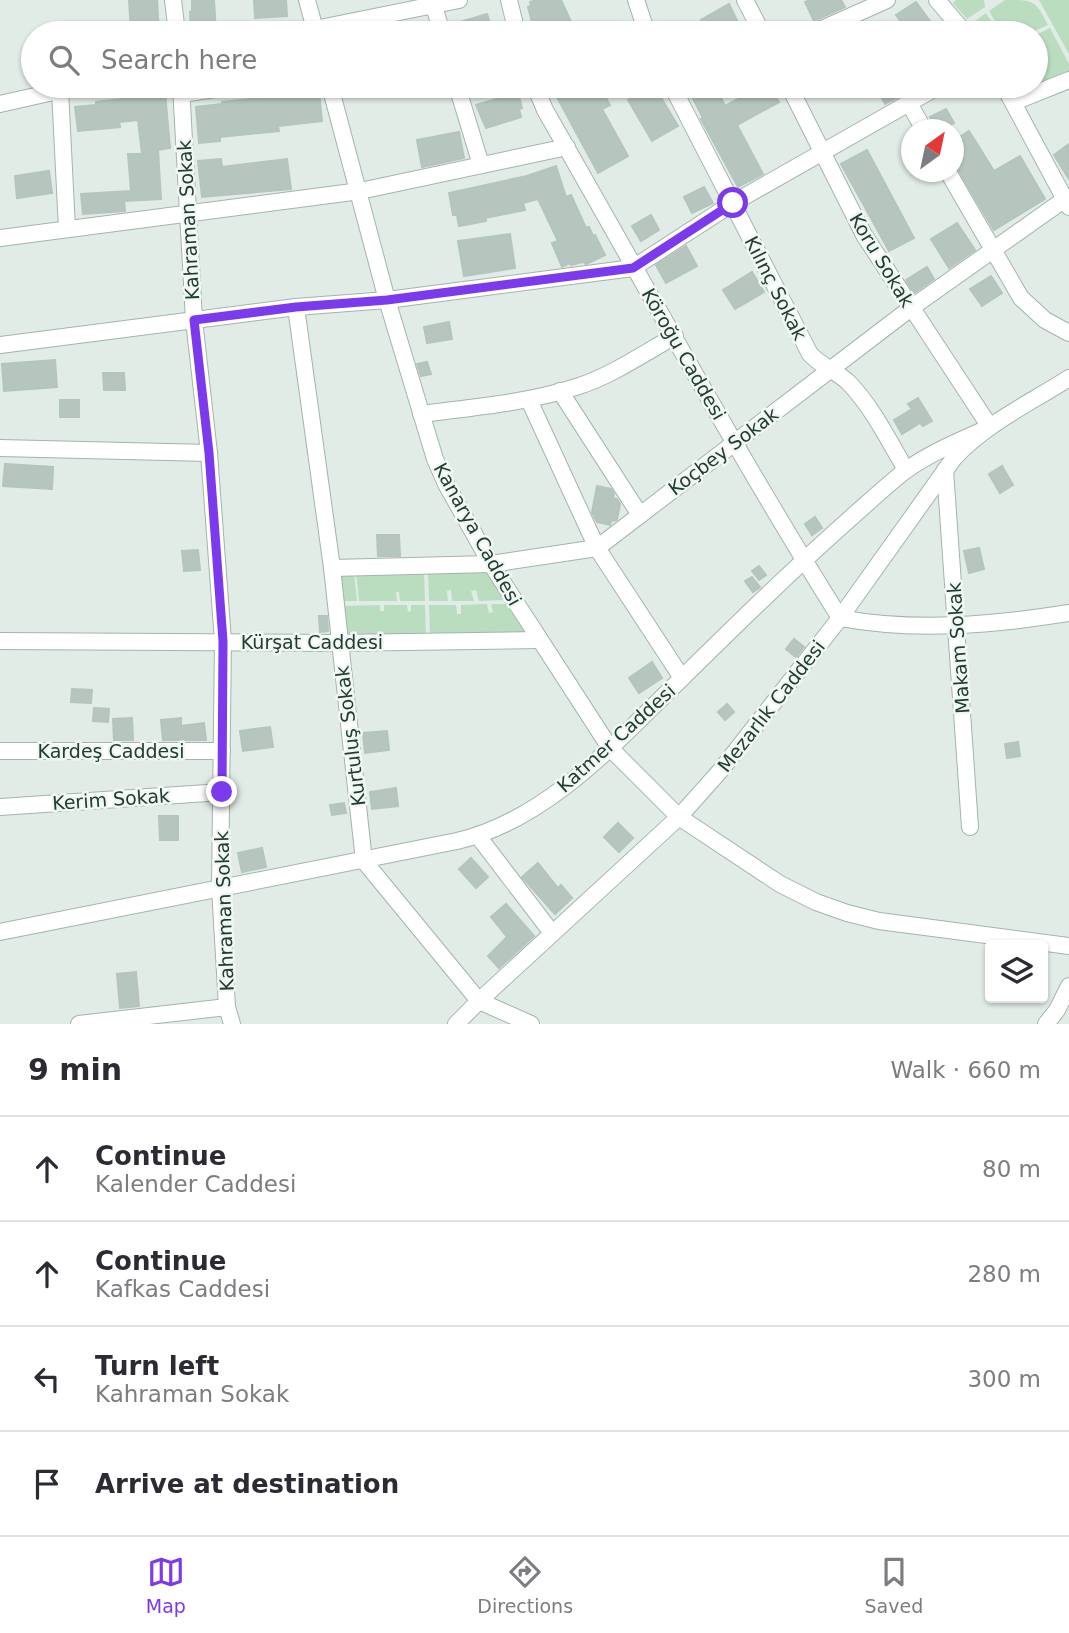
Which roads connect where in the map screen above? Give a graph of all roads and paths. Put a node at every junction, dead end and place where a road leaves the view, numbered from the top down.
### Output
1 (173, 0) edge
2 (307, 0) edge
3 (459, 0) edge
4 (509, 0) edge
5 (636, 0) edge
6 (745, 0) edge
7 (887, 0) edge
8 (937, 0) edge
9 (433, 3) edge
10 (176, 21) edge
11 (312, 21) edge
12 (357, 21) edge
13 (438, 21) edge
14 (514, 21) edge
15 (643, 21) edge
16 (756, 21) edge
17 (840, 21) edge
18 (955, 21) edge
19 (1069, 80) edge
20 (1048, 88) edge
21 (26, 98) edge
22 (60, 98) edge
23 (181, 98) edge
24 (333, 98) edge
25 (461, 98) edge
26 (541, 98) edge
27 (678, 98) edge
28 (795, 98) edge
29 (918, 98) edge
30 (1012, 98) edge
31 (1024, 98) edge
32 (1014, 102) junction
33 (909, 103) junction
34 (0, 104) edge
35 (918, 119) edge
36 (567, 148) junction
37 (823, 153) junction
38 (481, 165) junction
39 (954, 182) edge
40 (360, 191) junction
41 (733, 203) junction
42 (1067, 203) edge
43 (188, 215) junction
44 (67, 229) junction
45 (0, 238) edge
46 (993, 250) junction
47 (633, 268) junction
48 (387, 300) junction
49 (296, 307) junction
50 (911, 308) junction
51 (194, 320) junction
52 (1069, 333) edge
53 (674, 336) junction
54 (0, 345) edge
55 (830, 369) junction
56 (1069, 379) edge
57 (560, 391) junction
58 (529, 400) junction
59 (421, 414) junction
60 (990, 426) junction
61 (735, 442) junction
62 (0, 448) edge
63 (209, 453) junction
64 (906, 470) junction
65 (945, 470) junction
66 (640, 515) junction
67 (597, 548) junction
68 (803, 559) junction
69 (491, 564) junction
70 (332, 568) junction
71 (1069, 613) edge
72 (840, 618) junction
73 (956, 624) junction
74 (540, 640) junction
75 (0, 641) edge
76 (223, 641) junction
77 (339, 643) junction
78 (682, 678) junction
79 (610, 748) junction
80 (0, 751) edge
81 (222, 751) junction
82 (0, 762) edge
83 (222, 792) junction
84 (0, 807) edge
85 (678, 817) junction
86 (970, 827) dead end
87 (478, 836) junction
88 (364, 861) junction
89 (220, 888) junction
90 (0, 932) edge
91 (552, 933) junction
92 (1069, 946) edge
93 (1069, 986) edge
94 (479, 1001) junction
95 (228, 1007) junction
96 (79, 1024) edge
97 (232, 1024) edge
98 (456, 1024) edge
99 (531, 1024) edge
100 (1046, 1024) edge

1 - 10 street
2 - 11 street
3 - 9 street
4 - 14 street
5 - 15 street
6 - 16 street
7 - 17 street
8 - 18 street
9 - 12 street
9 - 13 street
19 - 20 street
21 - 34 street
22 - 44 street
23 - 43 street, Kahraman Sokak
24 - 40 street, Kanarya Caddesi
25 - 38 street
26 - 36 street, Köroğu Caddesi
27 - 41 street, Kılınç Sokak
28 - 37 street, Koru Sokak
29 - 33 street
30 - 32 street
31 - 32 street
32 - 42 street
33 - 35 street
33 - 37 street
36 - 38 street
36 - 47 street, Köroğu Caddesi
37 - 41 street
37 - 50 street, Koru Sokak
38 - 40 street
39 - 46 street
40 - 43 street
40 - 48 street, Kanarya Caddesi
41 - 47 street
41 - 55 street, Kılınç Sokak
42 - 46 street, Koçbey Sokak
43 - 44 street
43 - 51 street, Kahraman Sokak
44 - 45 street
46 - 50 street, Koçbey Sokak
46 - 52 street
47 - 48 street
47 - 53 street, Köroğu Caddesi
48 - 49 street
48 - 59 street, Kanarya Caddesi
49 - 51 street
49 - 70 street, Kurtuluş Sokak
50 - 55 street, Koçbey Sokak
50 - 60 street, Koru Sokak
51 - 54 street
51 - 63 street, Kahraman Sokak
53 - 57 street
53 - 61 street, Köroğu Caddesi
55 - 61 street, Koçbey Sokak
55 - 64 street, Kılınç Sokak
56 - 60 street, Mezarlık Caddesi
57 - 58 street
57 - 66 street
58 - 59 street
58 - 67 street
59 - 69 street, Kanarya Caddesi
60 - 64 street, Katmer Caddesi
60 - 65 street, Mezarlık Caddesi
61 - 66 street, Koçbey Sokak
61 - 68 street, Köroğu Caddesi
62 - 63 street
63 - 76 street, Kahraman Sokak
64 - 68 street, Katmer Caddesi
65 - 72 street, Mezarlık Caddesi
65 - 73 street, Makam Sokak
66 - 67 street, Koçbey Sokak
67 - 69 street, Koçbey Sokak
67 - 78 street
68 - 72 street, Köroğu Caddesi
68 - 78 street, Katmer Caddesi
69 - 70 street, Koçbey Sokak
69 - 74 street, Kanarya Caddesi
70 - 77 street, Kurtuluş Sokak
71 - 73 street
72 - 73 street
72 - 85 street, Mezarlık Caddesi
73 - 86 street, Makam Sokak
74 - 77 street, Kürşat Caddesi
74 - 79 street, Kanarya Caddesi
75 - 76 street, Kürşat Caddesi
76 - 77 street, Kürşat Caddesi
76 - 81 street, Kahraman Sokak
77 - 88 street, Kurtuluş Sokak
78 - 79 street, Katmer Caddesi
79 - 85 street, Kanarya Caddesi
79 - 87 street, Katmer Caddesi
80 - 81 street, Kardeş Caddesi
80 - 82 street
81 - 83 street, Kahraman Sokak
83 - 84 street, Kerim Sokak
83 - 89 street, Kahraman Sokak
85 - 91 street, Mezarlık Caddesi
85 - 92 street, Kanarya Caddesi
87 - 88 street, Katmer Caddesi
87 - 91 street
88 - 89 street, Katmer Caddesi
88 - 94 street
89 - 90 street, Katmer Caddesi
89 - 95 street, Kahraman Sokak
91 - 94 street, Mezarlık Caddesi
93 - 100 street
94 - 98 street, Mezarlık Caddesi
94 - 99 street
95 - 96 street
95 - 97 street, Kahraman Sokak

